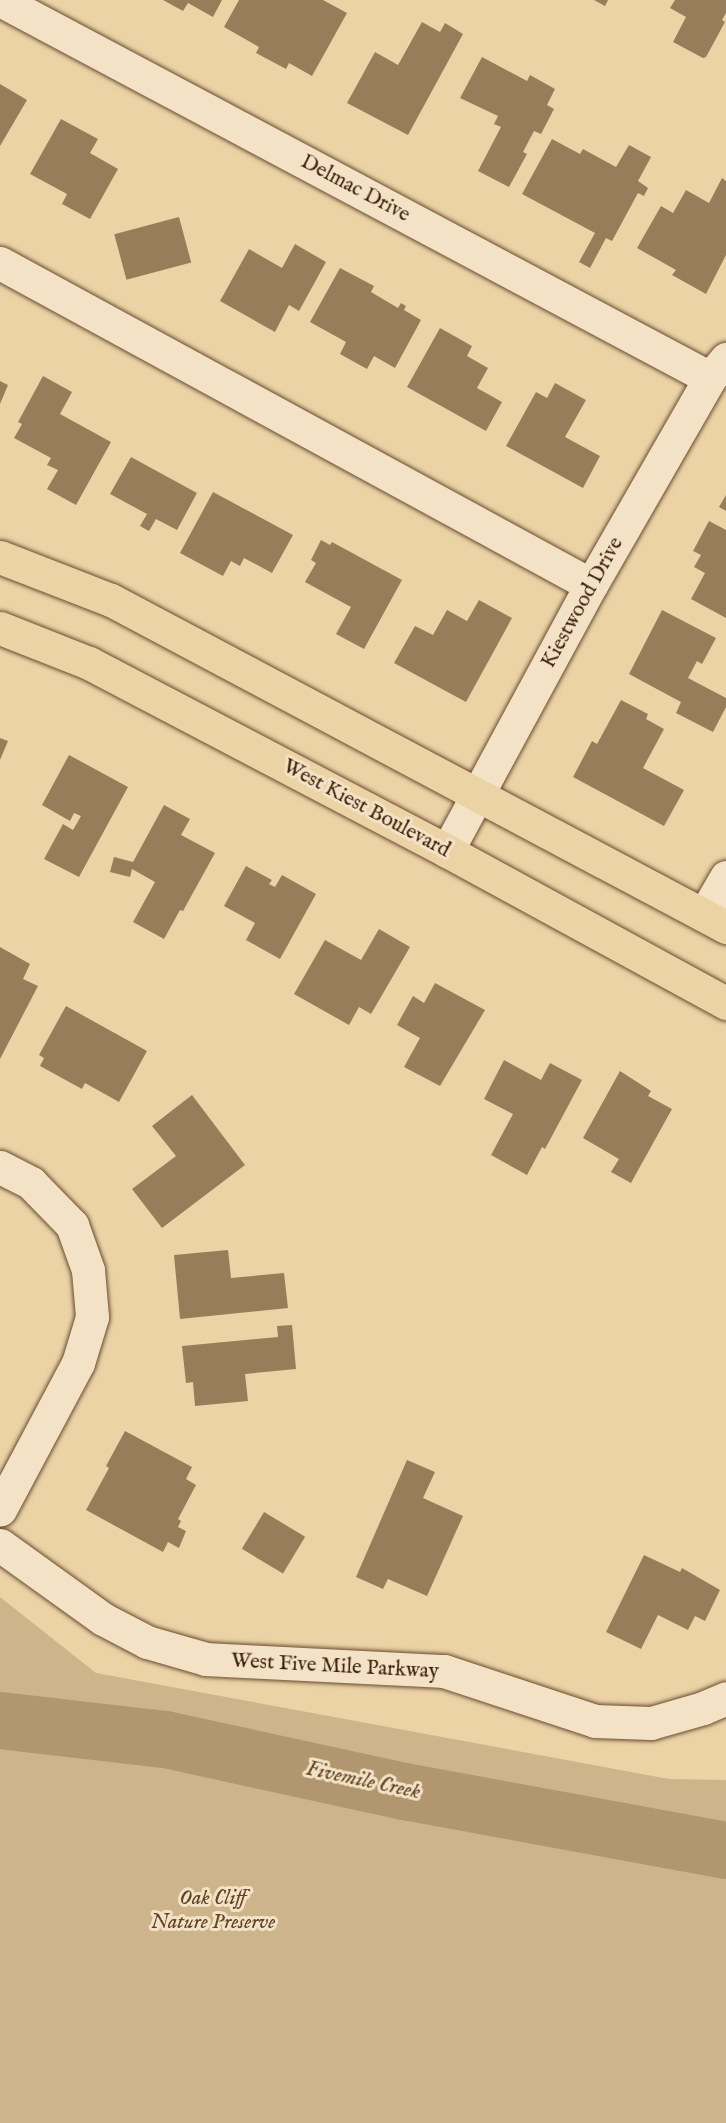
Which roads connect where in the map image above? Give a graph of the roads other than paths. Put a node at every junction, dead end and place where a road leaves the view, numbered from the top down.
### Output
1 (0, 0) edge
2 (0, 263) edge
3 (718, 369) edge
4 (0, 557) edge
5 (591, 585) junction
6 (0, 628) edge
7 (480, 795) junction
8 (447, 852) junction
9 (726, 877) edge
10 (715, 921) edge
11 (726, 1003) edge
12 (0, 1167) edge
13 (0, 1510) edge
14 (0, 1545) edge
15 (726, 1698) edge

1 - 3 street, Delmac Drive
2 - 5 street
3 - 5 street, Kiestwood Drive
4 - 7 main road
5 - 7 street, Kiestwood Drive
6 - 8 main road, West Kiest Boulevard
7 - 8 street, Kiestwood Drive
7 - 10 main road
8 - 11 main road, West Kiest Boulevard
9 - 10 street
12 - 13 street
14 - 15 street, West Five Mile Parkway

